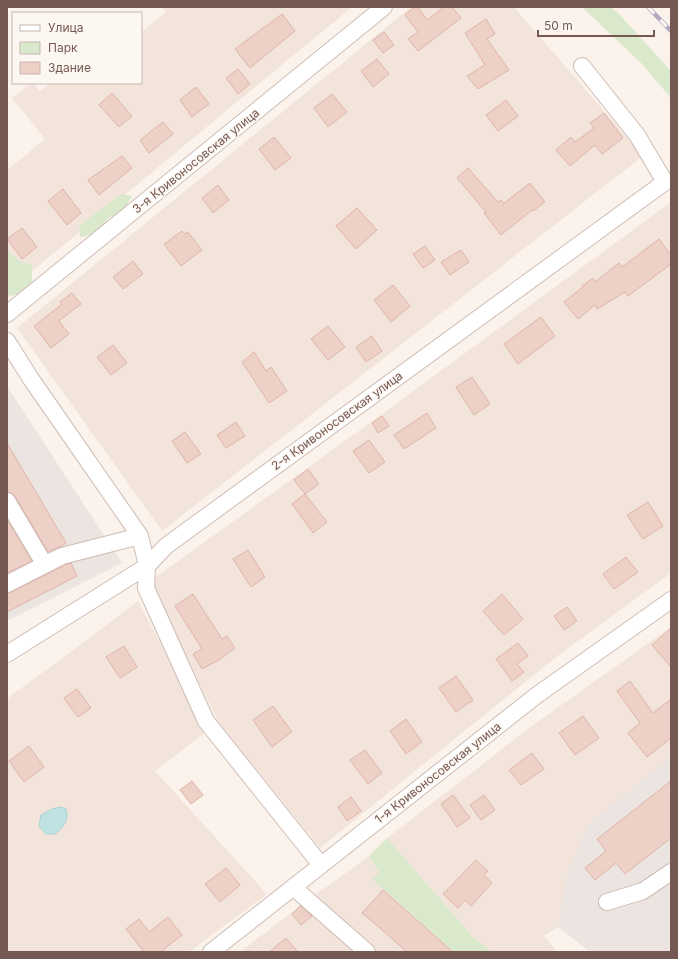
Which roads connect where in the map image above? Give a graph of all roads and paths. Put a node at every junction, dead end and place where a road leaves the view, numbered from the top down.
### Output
1 (384, 7) edge
2 (582, 66) dead end
3 (7, 314) edge
4 (7, 341) edge
5 (7, 501) edge
6 (140, 536) junction
7 (45, 565) junction
8 (147, 566) junction
9 (7, 584) edge
10 (671, 600) edge
11 (7, 654) edge
12 (321, 865) junction
13 (671, 872) edge
14 (293, 887) junction
15 (607, 902) dead end
16 (211, 952) edge
17 (367, 952) edge

1 - 3 street, 3-я Кривоносовская улица
2 - 8 street, 2-я Кривоносовская улица
4 - 6 street
5 - 7 street
6 - 7 street
6 - 8 street
7 - 9 street
8 - 11 street, 2-я Кривоносовская улица
8 - 12 street
10 - 12 street, 1-я Кривоносовская улица
12 - 14 street, 1-я Кривоносовская улица
13 - 15 street
14 - 16 street, 1-я Кривоносовская улица
14 - 17 street

